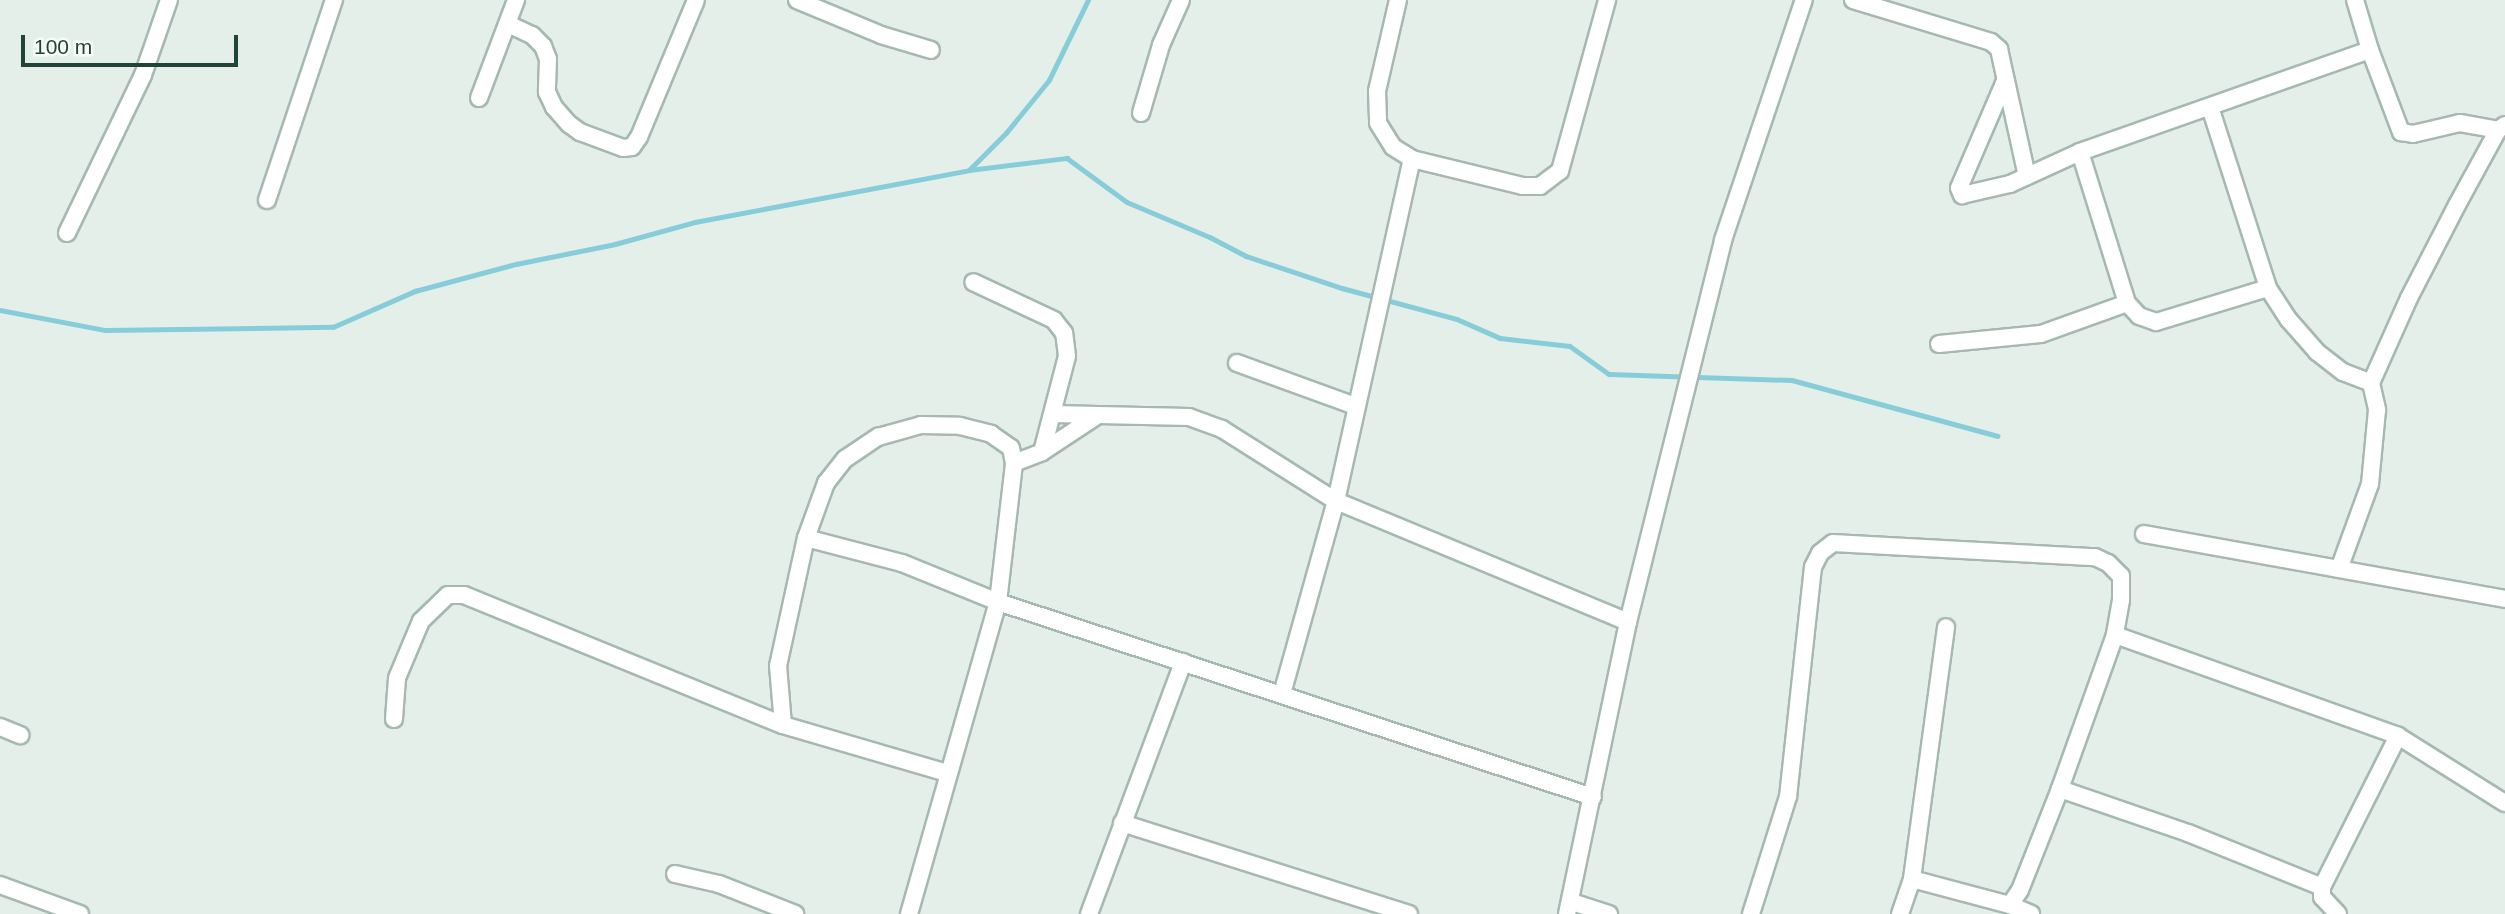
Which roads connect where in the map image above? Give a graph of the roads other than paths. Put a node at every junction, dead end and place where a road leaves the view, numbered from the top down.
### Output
1 (169, 0) edge
2 (334, 0) edge
3 (516, 0) edge
4 (696, 0) edge
5 (797, 0) edge
6 (1181, 0) edge
7 (1398, 0) edge
8 (1607, 0) edge
9 (1804, 0) edge
10 (1853, 0) edge
11 (2355, 0) edge
12 (508, 24) junction
13 (931, 50) dead end
14 (2370, 50) junction
15 (2005, 81) junction
16 (479, 98) dead end
17 (2210, 107) junction
18 (1141, 113) dead end
19 (2502, 128) edge
20 (2080, 152) junction
21 (1412, 159) junction
22 (2027, 176) junction
23 (267, 200) dead end
24 (67, 233) dead end
25 (973, 282) dead end
26 (2268, 288) junction
27 (2126, 303) junction
28 (1939, 344) dead end
29 (1237, 363) dead end
30 (2371, 383) junction
31 (1355, 406) junction
32 (1053, 414) junction
33 (1095, 417) junction
34 (1042, 452) junction
35 (1014, 464) junction
36 (1336, 501) junction
37 (2144, 534) dead end
38 (807, 538) junction
39 (2339, 569) junction
40 (2505, 599) edge
41 (998, 602) junction
42 (1629, 622) junction
43 (1946, 627) dead end
44 (2115, 635) junction
45 (1183, 662) junction
46 (1282, 694) junction
47 (394, 719) dead end
48 (783, 725) junction
49 (0, 727) edge
50 (20, 735) dead end
51 (2398, 736) junction
52 (947, 773) junction
53 (2060, 789) junction
54 (2502, 795) edge
55 (1593, 797) junction
56 (1122, 822) junction
57 (675, 874) dead end
58 (1912, 879) junction
59 (0, 885) edge
60 (2322, 887) junction
61 (2010, 905) junction
62 (1569, 908) edge
63 (80, 914) edge
64 (795, 914) edge
65 (909, 914) edge
66 (1089, 914) edge
67 (1409, 914) edge
68 (1609, 914) edge
69 (1751, 914) edge
70 (1900, 914) edge
71 (2031, 914) edge
72 (2338, 914) edge

1 - 24 street
2 - 23 street
3 - 12 street
4 - 12 street
5 - 13 street
6 - 18 street
7 - 21 street
8 - 21 street
9 - 42 street
10 - 15 street
11 - 14 street
12 - 16 street
14 - 17 street
14 - 19 street
15 - 22 street
15 - 22 street
17 - 20 street
17 - 26 street
19 - 30 street
20 - 22 street
20 - 27 street
21 - 31 street
25 - 32 street
26 - 27 street
26 - 30 street
27 - 28 street
29 - 31 street
30 - 39 street
31 - 36 street
32 - 33 street
32 - 34 street
33 - 34 street
33 - 36 street
34 - 35 street
35 - 38 street
35 - 41 street
36 - 42 street
36 - 46 street
37 - 39 street
38 - 41 street
38 - 48 street
39 - 40 street
41 - 45 street
41 - 52 street
42 - 55 street
43 - 58 street
44 - 51 street
44 - 53 street
44 - 69 street
45 - 46 street
45 - 56 street
46 - 55 street
47 - 48 street
48 - 52 street
49 - 50 street
51 - 54 street
51 - 60 street
52 - 65 street
53 - 60 street
53 - 61 street
55 - 62 street
56 - 66 street
56 - 67 street
57 - 64 street
58 - 61 street
58 - 70 street
59 - 63 street
60 - 72 street
61 - 71 street
62 - 68 street

